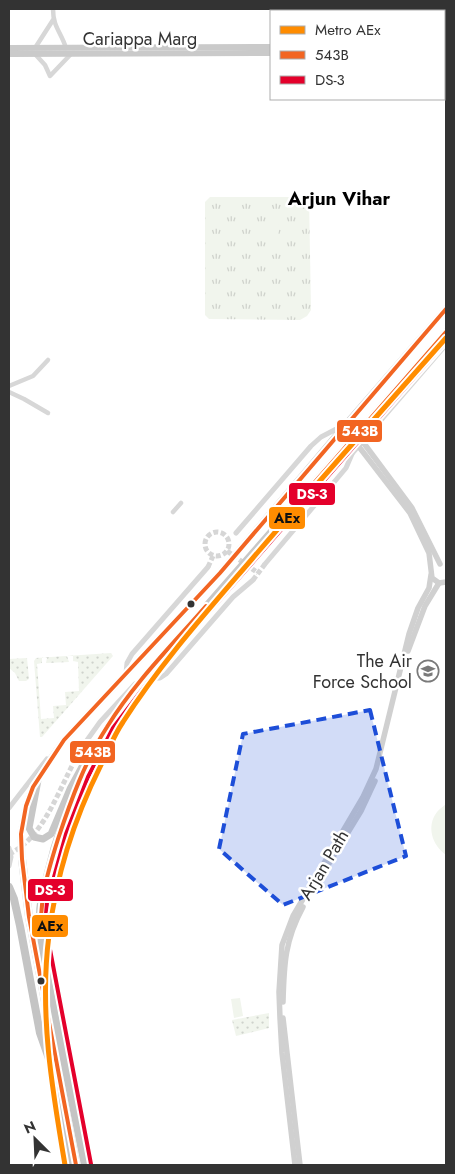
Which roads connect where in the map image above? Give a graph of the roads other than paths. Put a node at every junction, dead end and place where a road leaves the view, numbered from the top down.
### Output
1 (53, 9) edge
2 (53, 20) junction
3 (270, 47) edge
4 (9, 48) edge
5 (66, 48) junction
6 (35, 51) junction
7 (270, 53) edge
8 (9, 54) edge
9 (71, 54) junction
10 (446, 309) edge
11 (446, 332) edge
12 (446, 345) edge
13 (48, 360) dead end
14 (9, 386) edge
15 (9, 392) edge
16 (48, 413) dead end
17 (346, 424) junction
18 (354, 438) junction
19 (361, 444) junction
20 (352, 454) junction
21 (181, 502) dead end
22 (173, 512) dead end
23 (236, 532) dead end
24 (265, 564) tunnel mouth
25 (443, 564) edge
26 (208, 566) tunnel mouth
27 (432, 572) junction
28 (253, 580) tunnel mouth
29 (446, 582) edge
30 (439, 583) junction
31 (126, 674) junction
32 (143, 678) junction
33 (99, 741) junction
34 (85, 743) tunnel mouth
35 (54, 754) junction
36 (39, 776) junction
37 (9, 808) edge
38 (9, 848) edge
39 (22, 859) joint
40 (9, 866) edge
41 (9, 887) edge
42 (70, 1165) edge
43 (76, 1165) edge
44 (85, 1165) edge
45 (295, 1165) edge
46 (300, 1165) edge

1 - 2 street
2 - 5 street
2 - 6 street
3 - 5 main road, Cariappa Marg
4 - 6 main road, Cariappa Marg
5 - 6 main road, Cariappa Marg
6 - 8 main road, Cariappa Marg
6 - 9 main road, Cariappa Marg
6 - 9 street
7 - 9 main road, Cariappa Marg
10 - 17 highway
11 - 18 highway
12 - 19 street
13 - 14 street
15 - 16 street
17 - 23 street
17 - 31 highway
18 - 19 main road
18 - 20 street
18 - 32 highway
19 - 20 street
19 - 25 main road
19 - 27 main road
20 - 24 street
21 - 22 street
25 - 27 main road
26 - 31 street
27 - 30 main road
27 - 45 main road, Arjan Path
28 - 32 street
29 - 30 main road
30 - 46 main road, Arjan Path
31 - 35 highway
32 - 33 highway
32 - 34 street
33 - 36 highway
33 - 44 highway
35 - 36 highway
35 - 37 street
36 - 39 highway
38 - 40 street
39 - 43 highway
41 - 42 highway

